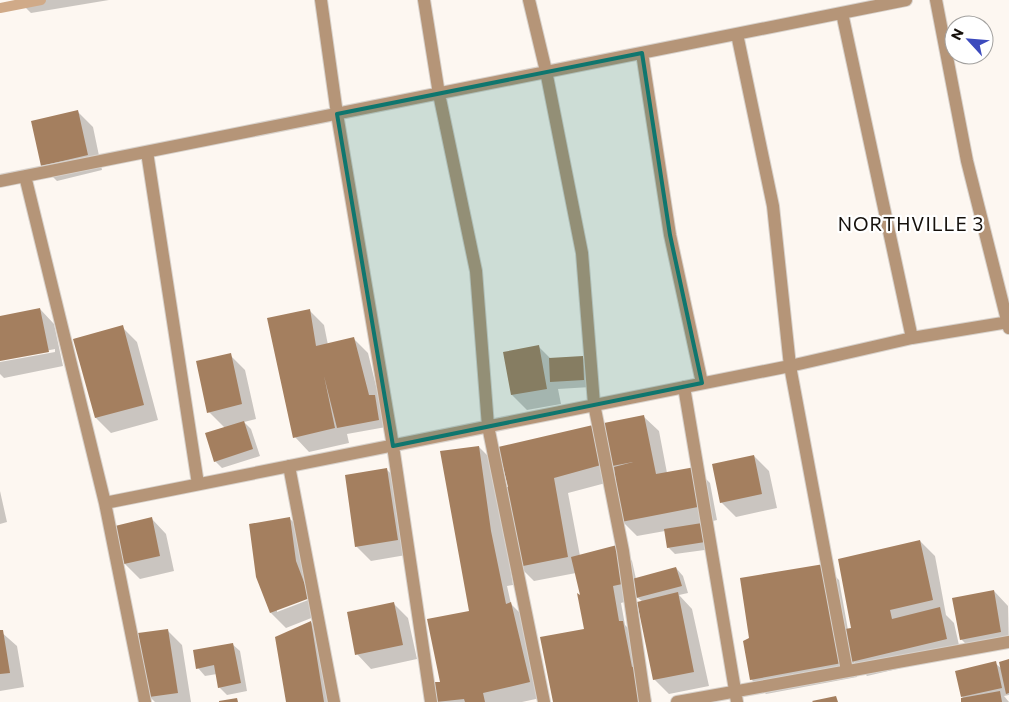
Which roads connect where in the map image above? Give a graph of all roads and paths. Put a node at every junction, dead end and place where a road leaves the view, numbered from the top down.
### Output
1 (321, 0) edge
2 (424, 0) edge
3 (529, 0) edge
4 (906, 0) edge
5 (936, 0) edge
6 (842, 13) junction
7 (737, 34) junction
8 (642, 53) junction
9 (546, 70) junction
10 (440, 94) junction
11 (337, 114) junction
12 (147, 152) junction
13 (25, 176) junction
14 (0, 181) edge
15 (1009, 324) edge
16 (912, 338) junction
17 (790, 366) junction
18 (702, 383) junction
19 (684, 387) junction
20 (594, 404) junction
21 (488, 426) junction
22 (393, 446) junction
23 (289, 466) junction
24 (198, 484) junction
25 (105, 503) junction
26 (1009, 642) edge
27 (847, 671) junction
28 (736, 697) edge
29 (145, 702) edge
30 (334, 702) edge
31 (431, 702) edge
32 (544, 702) edge
33 (645, 702) edge
34 (677, 702) edge

1 - 11 street
2 - 10 street
3 - 9 street
4 - 6 street
5 - 15 street
6 - 7 street
6 - 16 street
7 - 8 street
7 - 17 street
8 - 9 street
8 - 18 street
9 - 10 street
9 - 20 street
10 - 11 street
10 - 21 street
11 - 12 street
11 - 22 street
12 - 13 street
12 - 24 street
13 - 14 street
13 - 25 street
15 - 16 street
16 - 17 street
17 - 18 street
17 - 27 street
18 - 19 street
19 - 20 street
19 - 28 street
20 - 21 street
20 - 33 street
21 - 22 street
21 - 32 street
22 - 23 street
22 - 31 street
23 - 24 street
23 - 30 street
24 - 25 street
25 - 29 street
26 - 27 street
27 - 28 street
28 - 34 street

